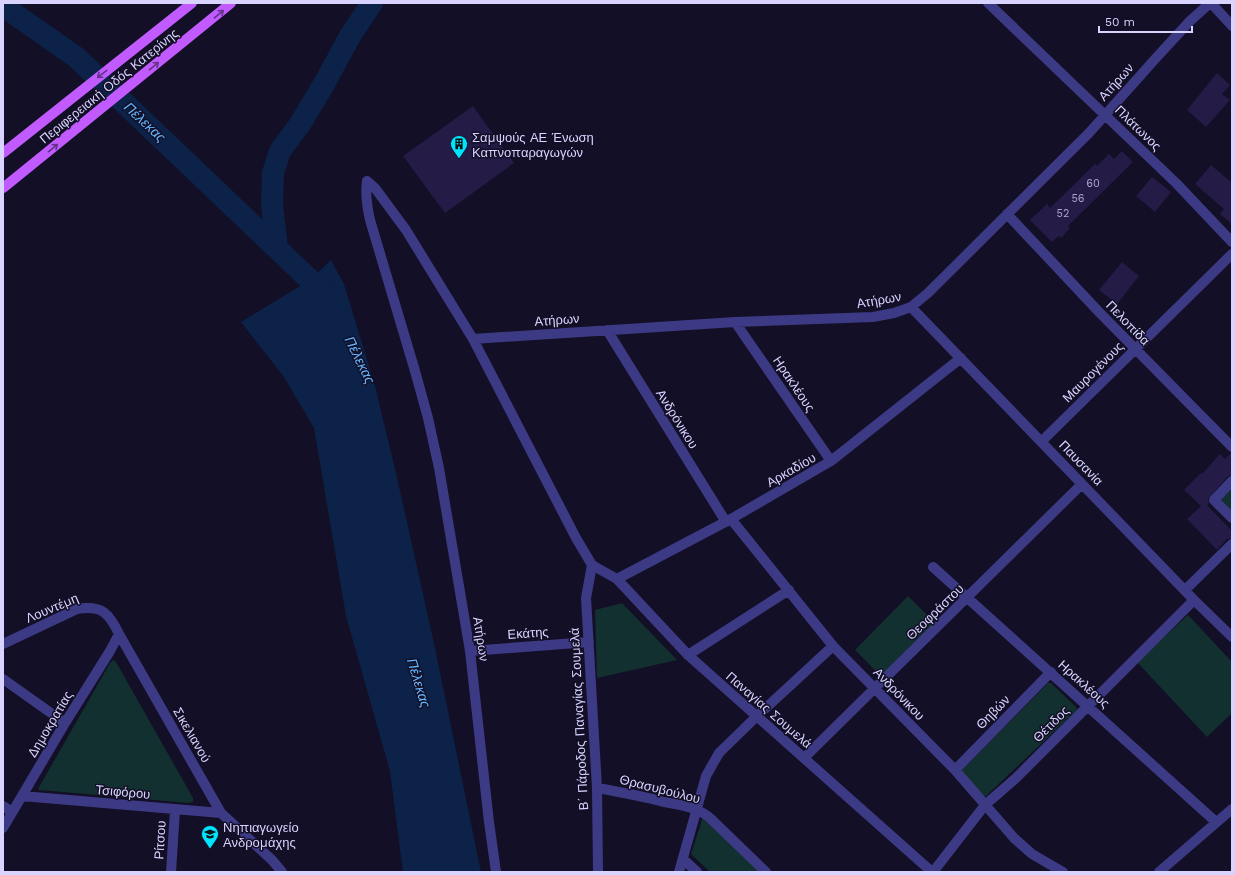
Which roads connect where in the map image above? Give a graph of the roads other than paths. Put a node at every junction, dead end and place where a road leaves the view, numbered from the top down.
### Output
1 (231, 3) edge
2 (988, 3) edge
3 (1210, 3) edge
4 (190, 5) edge
5 (1232, 26) edge
6 (1105, 115) junction
7 (3, 153) edge
8 (3, 188) edge
9 (1007, 214) junction
10 (1232, 242) edge
11 (1232, 254) edge
12 (912, 307) junction
13 (736, 322) junction
14 (607, 330) junction
15 (473, 339) junction
16 (1135, 349) junction
17 (961, 358) junction
18 (1042, 441) junction
19 (1232, 447) edge
20 (830, 461) junction
21 (1232, 481) edge
22 (1082, 484) junction
23 (1232, 518) edge
24 (728, 521) junction
25 (1232, 544) edge
26 (592, 566) junction
27 (933, 567) dead end
28 (617, 579) junction
29 (789, 590) junction
30 (1185, 590) junction
31 (968, 597) junction
32 (1194, 600) junction
33 (89, 607) joint
34 (119, 634) junction
35 (1232, 637) edge
36 (589, 642) junction
37 (3, 644) edge
38 (834, 646) junction
39 (470, 651) junction
40 (688, 655) junction
41 (1050, 672) junction
42 (3, 679) edge
43 (875, 688) junction
44 (1088, 706) junction
45 (756, 716) junction
46 (65, 723) junction
47 (804, 758) junction
48 (955, 770) junction
49 (597, 788) junction
50 (22, 796) junction
51 (985, 805) junction
52 (3, 806) edge
53 (1232, 809) edge
54 (175, 810) junction
55 (697, 810) junction
56 (12, 812) junction
57 (221, 813) junction
58 (1216, 822) junction
59 (3, 828) edge
60 (683, 859) junction
61 (171, 872) edge
62 (282, 872) edge
63 (496, 872) edge
64 (598, 872) edge
65 (679, 872) edge
66 (697, 872) edge
67 (766, 872) edge
68 (932, 872) edge
69 (1064, 872) edge
70 (1159, 872) edge

8 -> 1 main road, Περιφερειακή Οδός Κατερίνης
2 - 6 street, Πλάτωνος
3 - 5 street
3 - 6 street, Ατήρων
4 -> 7 main road, Περιφερειακή Οδός Κατερίνης
6 - 9 street, Ατήρων
6 - 10 street, Πλάτωνος
9 - 12 street, Ατήρων
9 - 16 street, Πελοπίδα
11 - 16 street, Μαυρογένους
12 - 13 street, Ατήρων
12 - 17 street, Παυσανία
13 - 14 street, Ατήρων
13 - 20 street, Ηρακλέους
14 - 15 street, Ατήρων
14 - 24 street, Ανδρόνικου
15 - 26 street
15 - 39 street, Ατήρων
16 - 18 street, Μαυρογένους
16 - 19 street, Πελοπίδα
17 - 18 street, Παυσανία
17 - 20 street, Αρκαδίου
18 - 22 street, Παυσανία
20 - 24 street, Αρκαδίου
21 - 23 street
22 - 30 street, Παυσανία
22 - 31 street, Θεοφράστου
24 - 28 street, Αρκαδίου
24 - 29 street, Ανδρόνικου
25 - 30 street
26 - 28 street, Παναγίας Σουμελά
26 - 36 street, Β΄ Πάροδος Παναγίας Σουμελά
27 - 31 street, Ηρακλέους
28 - 40 street, Παναγίας Σουμελά
29 - 38 street, Ανδρόνικου
29 - 40 street
30 - 32 street, Παυσανία
31 - 41 street, Ηρακλέους
31 - 43 street, Θεοφράστου
32 - 35 street, Παυσανία
32 - 44 street, Θέτιδος
33 - 34 street, Σικελιανού
33 - 37 street, Λουντέμη
34 - 46 street, Δημοκρατίας
34 - 57 street, Σικελιανού
36 - 39 street, Εκάτης
36 - 49 street, Β΄ Πάροδος Παναγίας Σουμελά
38 - 43 street, Ανδρόνικου
38 - 45 street
39 - 63 street, Ατήρων
40 - 45 street, Παναγίας Σουμελά
41 - 44 street, Ηρακλέους
41 - 48 street, Θηβών
42 - 46 street
43 - 47 street, Θεοφράστου
43 - 48 street, Ανδρόνικου
44 - 51 street, Θέτιδος
44 - 58 street, Ηρακλέους
45 - 47 street, Παναγίας Σουμελά
45 - 55 street
46 - 50 street, Δημοκρατίας
47 - 68 street, Παναγίας Σουμελά
48 - 51 street, Ανδρόνικου
49 - 55 street, Θρασυβούλου
49 - 64 street, Β΄ Πάροδος Παναγίας Σουμελά
50 - 54 street, Τσιφόρου
50 - 56 street, Δημοκρατίας
51 - 68 street, Θέτιδος
51 - 69 street, Ανδρόνικου
52 - 56 street
53 - 58 street
54 - 57 street, Τσιφόρου
54 - 61 street, Ρίτσου
55 - 60 street
55 - 67 street, Θρασυβούλου
56 - 59 street, Δημοκρατίας
57 - 62 street, Σικελιανού
58 - 70 street
60 - 65 street
60 - 66 street

